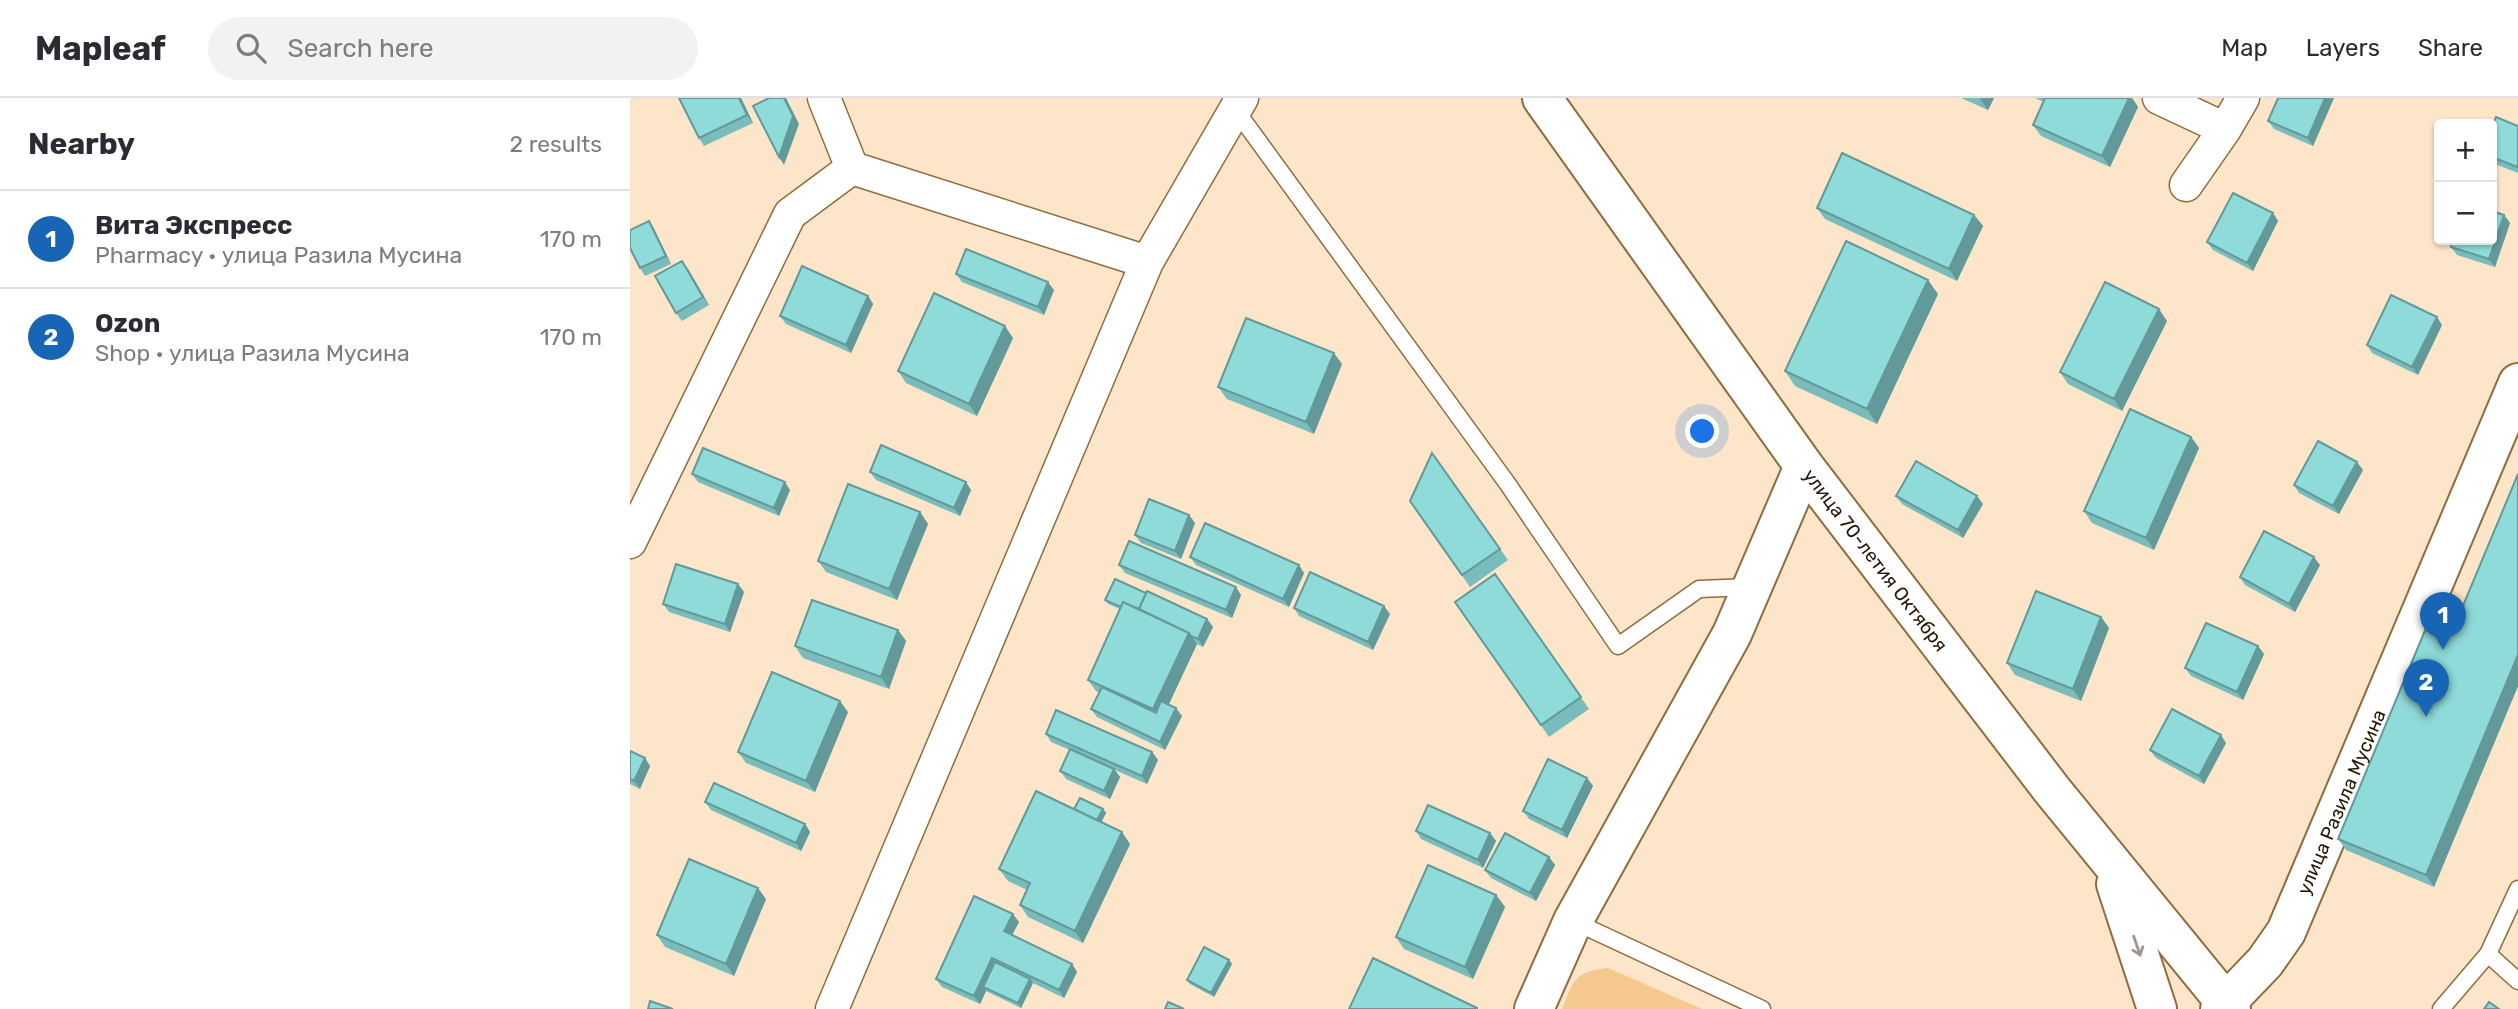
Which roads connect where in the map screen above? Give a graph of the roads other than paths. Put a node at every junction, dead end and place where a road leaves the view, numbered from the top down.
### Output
1 (824, 98) edge
2 (1542, 98) edge
3 (2159, 98) edge
4 (2242, 98) edge
5 (1238, 103) edge
6 (2225, 129) junction
7 (852, 168) junction
8 (2186, 186) dead end
9 (1147, 262) junction
10 (2518, 383) edge
11 (1804, 466) junction
12 (630, 542) edge
13 (1753, 586) junction
14 (2108, 859) junction
15 (2518, 889) edge
16 (1573, 921) junction
17 (2488, 954) junction
18 (2518, 981) edge
19 (2225, 1007) edge
20 (832, 1009) edge
21 (1534, 1009) edge
22 (1762, 1009) edge
23 (2157, 1009) edge
24 (2441, 1009) edge

1 - 7 street
2 - 11 main road, улица 70-летия Октября
3 - 6 street
4 - 6 street
5 - 9 street
5 - 13 lane
6 - 8 street
7 - 9 street
7 - 12 street
9 - 20 street
10 - 19 main road, улица Разила Мусина
11 - 13 main road
11 - 14 main road, улица 70-летия Октября
13 - 16 main road
14 - 19 main road, улица 70-летия Октября
14 -> 23 main road
15 - 17 lane
16 - 21 main road
16 - 22 lane
17 - 18 lane
17 - 24 lane

